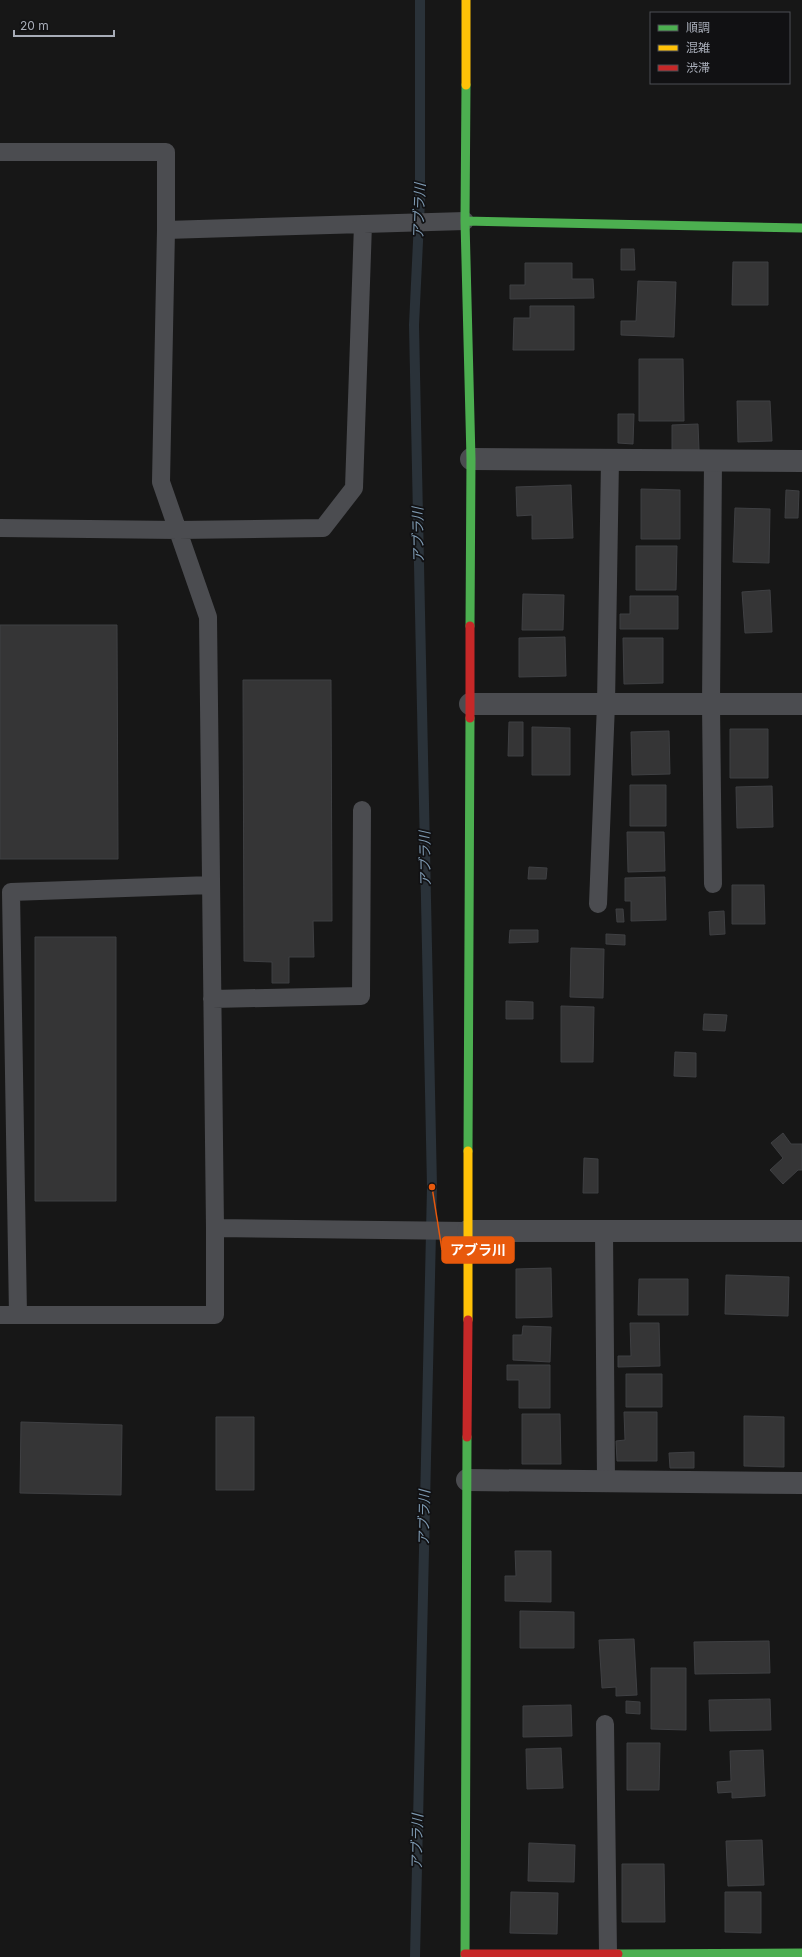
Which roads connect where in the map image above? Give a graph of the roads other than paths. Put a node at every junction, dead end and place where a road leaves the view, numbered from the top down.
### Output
1 (466, 0) edge
2 (0, 152) edge
3 (466, 221) junction
4 (363, 224) junction
5 (802, 228) edge
6 (166, 230) junction
7 (471, 459) junction
8 (610, 460) junction
9 (713, 460) junction
10 (802, 461) edge
11 (0, 528) edge
12 (178, 530) junction
13 (470, 704) junction
14 (606, 704) junction
15 (711, 704) junction
16 (802, 704) edge
17 (362, 810) dead end
18 (713, 884) dead end
19 (211, 885) junction
20 (598, 904) dead end
21 (212, 999) junction
22 (214, 1228) junction
23 (468, 1231) junction
24 (604, 1231) junction
25 (802, 1231) edge
26 (9, 1315) edge
27 (467, 1480) junction
28 (606, 1481) junction
29 (802, 1483) edge
30 (605, 1724) dead end
31 (608, 1953) junction
32 (795, 1954) edge
33 (465, 1955) edge

1 - 3 street
2 - 6 lane
3 - 4 lane
3 - 5 street
3 - 7 street
4 - 6 lane
4 - 12 lane
6 - 12 lane
7 - 8 street
7 - 13 street
8 - 9 street
8 - 14 lane
9 - 10 street
9 - 15 lane
11 - 12 lane
12 - 19 lane
13 - 14 street
13 - 23 street
14 - 15 street
14 - 20 lane
15 - 16 street
15 - 18 lane
17 - 21 lane
19 - 21 lane
19 - 26 lane
21 - 22 lane
22 - 23 lane
22 - 26 lane
23 - 24 street
23 - 27 street
24 - 25 street
24 - 28 lane
27 - 28 street
27 - 33 street
28 - 29 street
30 - 31 lane
31 - 32 street
31 - 33 street

